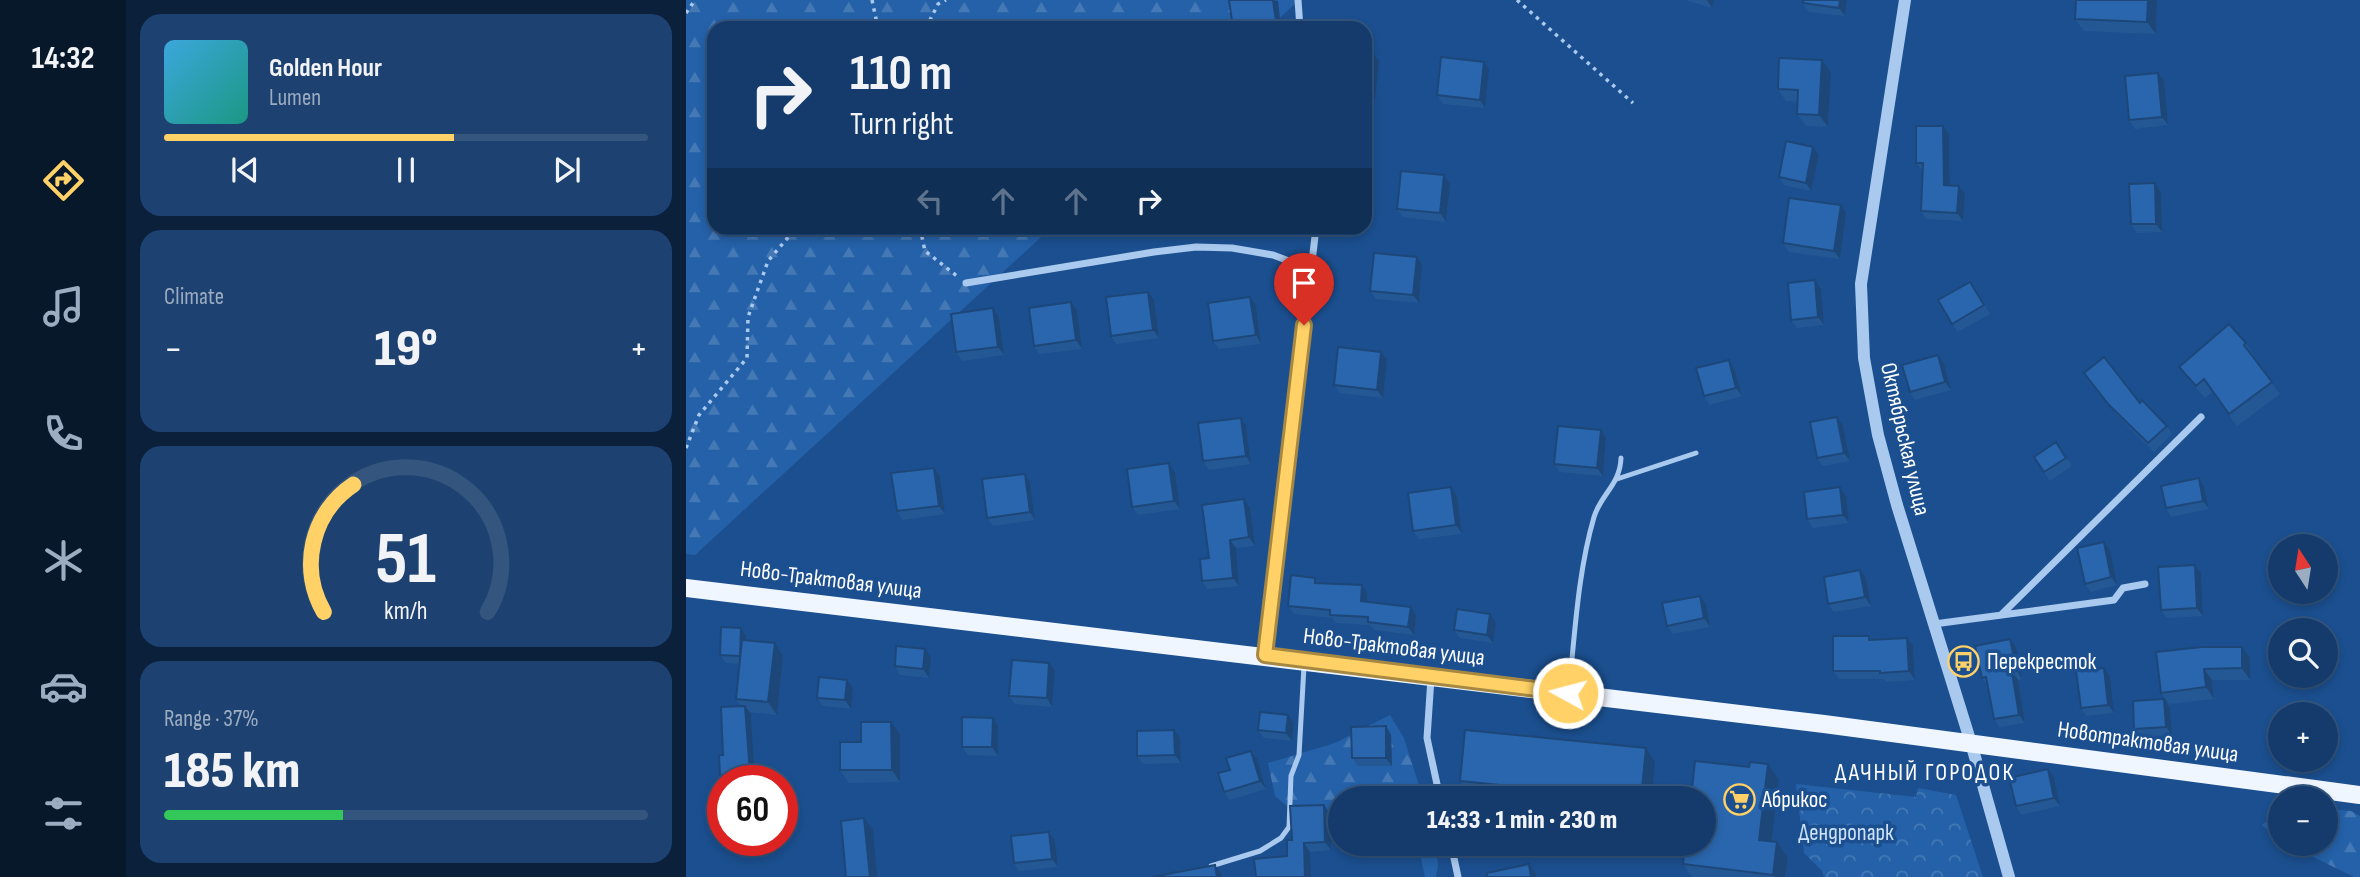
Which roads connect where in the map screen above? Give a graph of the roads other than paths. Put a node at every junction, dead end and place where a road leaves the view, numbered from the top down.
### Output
1 (1298, 0) edge
2 (1905, 0) edge
3 (1300, 21) edge
4 (1315, 235) edge
5 (1310, 270) junction
6 (966, 283) road end
7 (2201, 417) dead end
8 (1696, 453) dead end
9 (1620, 458) dead end
10 (1617, 479) junction
11 (2145, 584) dead end
12 (686, 588) edge
13 (2001, 615) junction
14 (1934, 624) junction
15 (1265, 655) junction
16 (1305, 660) junction
17 (1432, 676) junction
18 (1568, 693) junction
19 (1971, 743) junction
20 (1437, 786) edge
21 (2360, 795) edge
22 (1454, 856) edge
23 (1210, 867) edge
24 (1458, 877) edge
25 (2009, 877) edge

1 - 3 street
2 - 14 street, Октябрьская улица
4 - 5 street
5 - 6 street
5 - 15 street
7 - 13 street
8 - 10 lane
9 - 10 lane
10 - 18 lane
11 - 13 street
12 - 15 main road, Ново-Трактовая улица
13 - 14 street
14 - 19 street, Октябрьская улица
15 - 16 main road, Ново-Трактовая улица
16 - 17 main road, Ново-Трактовая улица
16 - 23 lane
17 - 18 main road, Ново-Трактовая улица
17 - 20 street
18 - 19 main road, Ново-Трактовая улица
19 - 21 main road, Новотрактовая улица
19 - 25 street, Октябрьская улица
22 - 24 street

